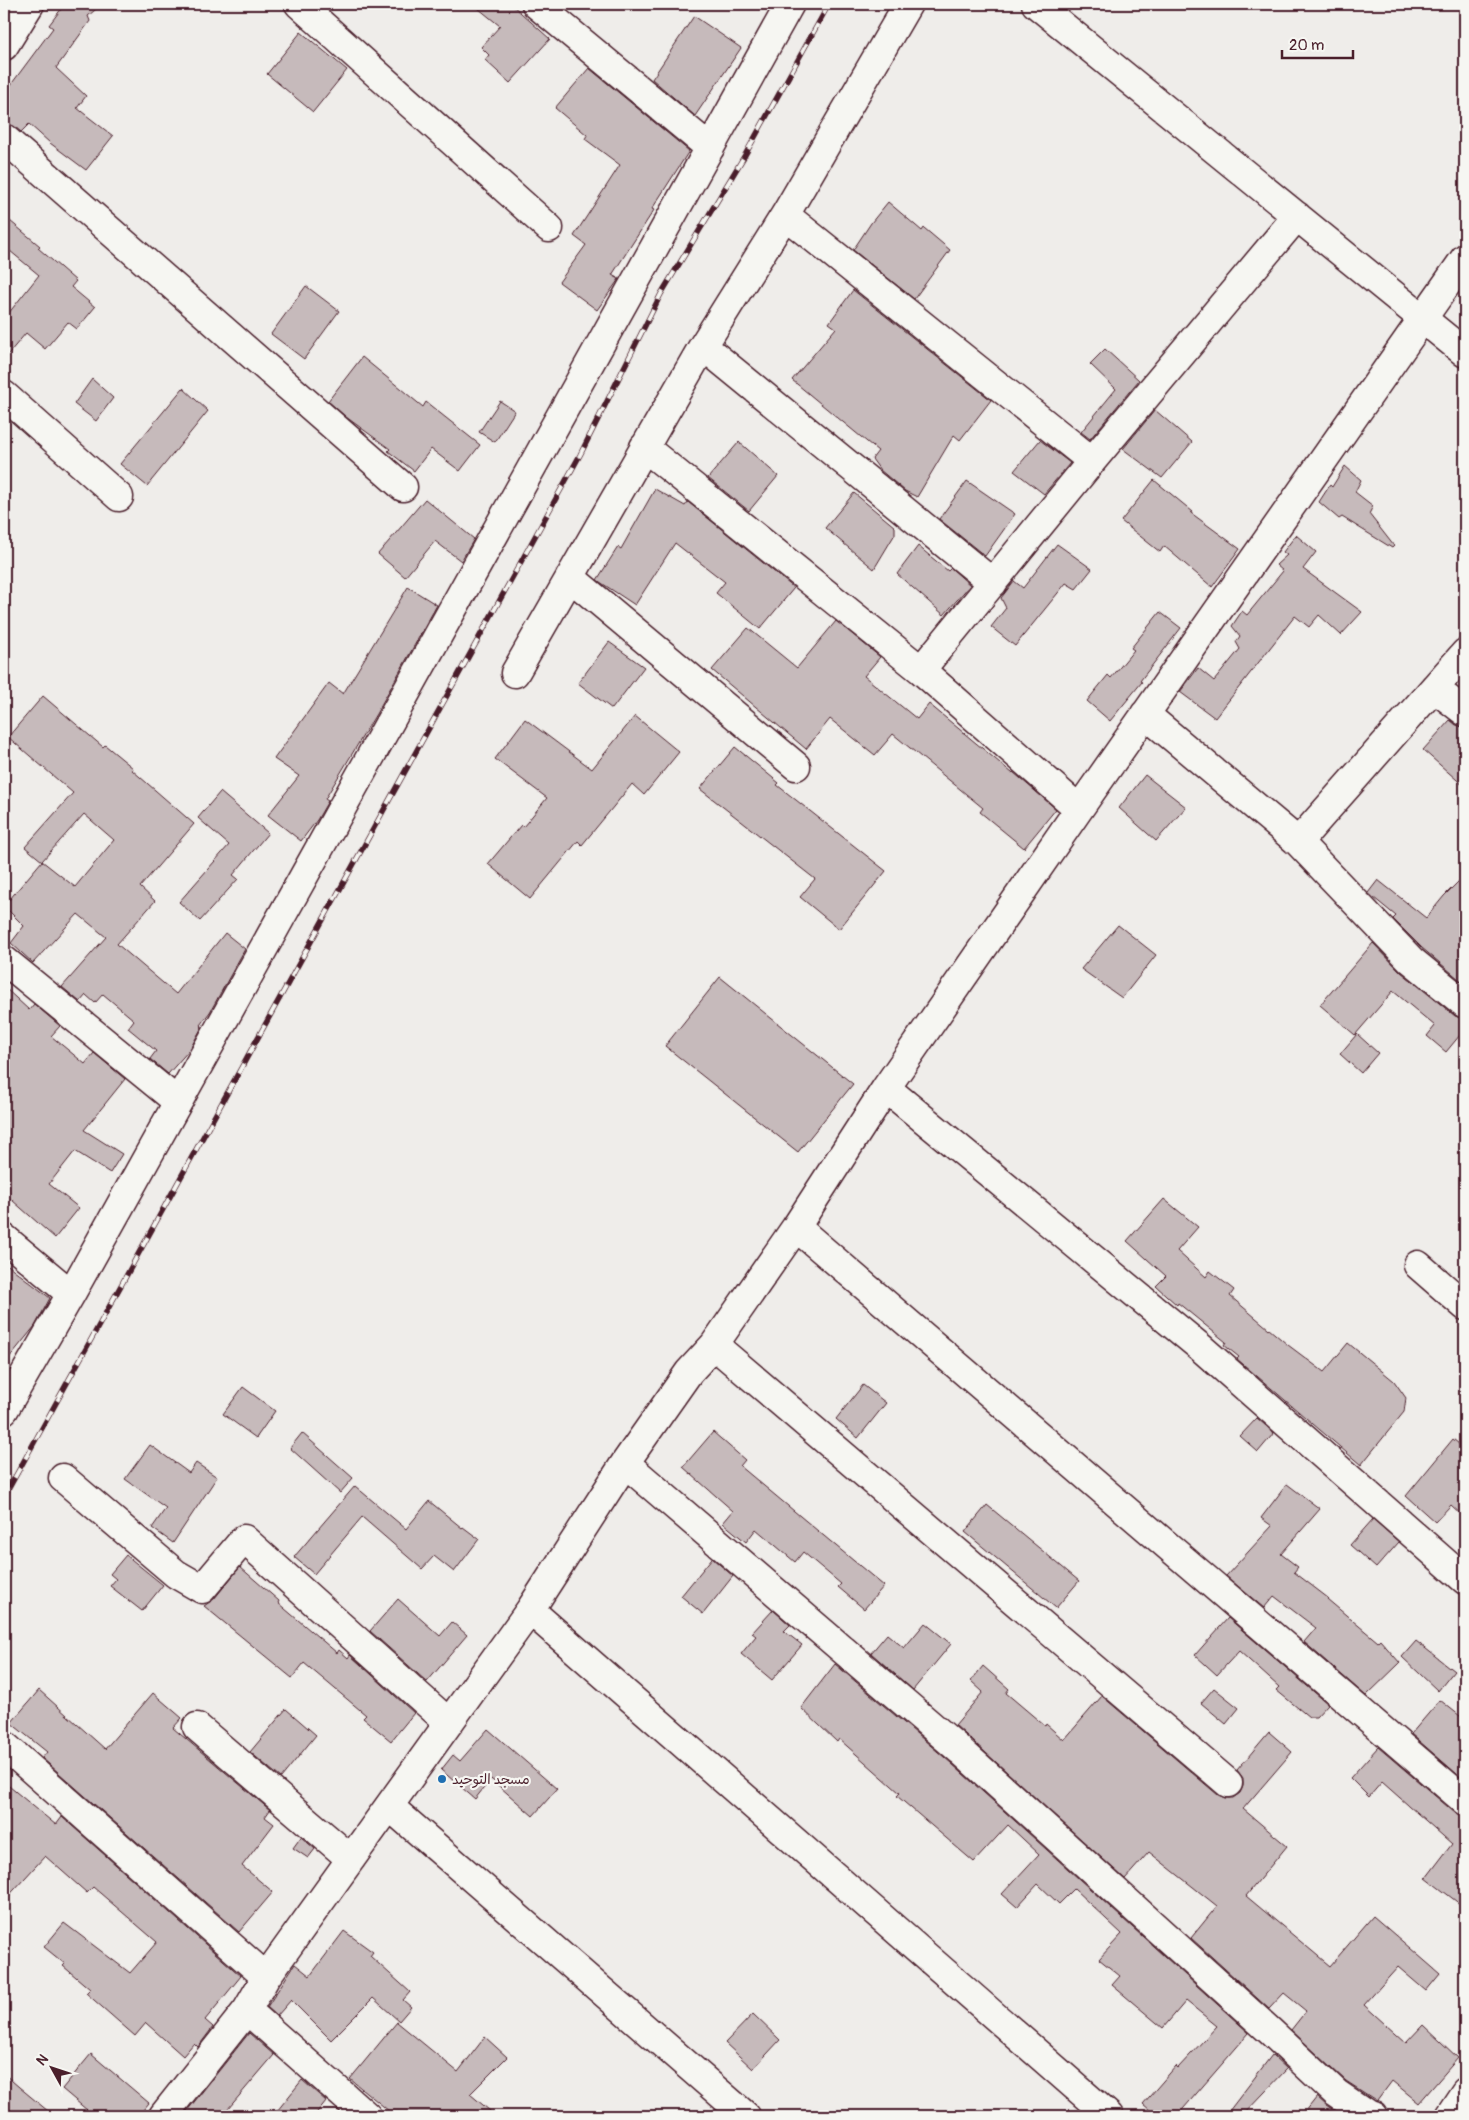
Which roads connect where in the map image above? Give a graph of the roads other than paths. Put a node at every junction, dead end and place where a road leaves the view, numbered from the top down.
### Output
1 (30, 4) edge
2 (299, 4) edge
3 (536, 4) edge
4 (790, 4) edge
5 (908, 4) edge
6 (1036, 4) edge
7 (4, 46) edge
8 (4, 138) edge
9 (710, 148) junction
10 (785, 215) junction
11 (1297, 216) junction
12 (549, 228) dead end
13 (1465, 258) edge
14 (1422, 318) junction
15 (703, 346) junction
16 (1465, 353) edge
17 (4, 394) edge
18 (644, 448) junction
19 (1092, 461) junction
20 (403, 487) dead end
21 (119, 497) dead end
22 (570, 577) junction
23 (993, 583) junction
24 (1465, 653) edge
25 (921, 670) junction
26 (515, 673) dead end
27 (1434, 688) junction
28 (1465, 712) edge
29 (1145, 714) junction
30 (796, 766) dead end
31 (1079, 808) junction
32 (1298, 842) junction
33 (4, 960) edge
34 (1465, 1004) edge
35 (886, 1088) junction
36 (178, 1102) junction
37 (796, 1227) junction
38 (4, 1238) edge
39 (1418, 1264) dead end
40 (71, 1294) junction
41 (1465, 1306) edge
42 (714, 1345) junction
43 (4, 1410) edge
44 (625, 1463) junction
45 (63, 1478) dead end
46 (1465, 1580) edge
47 (530, 1610) junction
48 (449, 1723) junction
49 (197, 1727) dead end
50 (4, 1745) edge
51 (1228, 1783) dead end
52 (1465, 1801) edge
53 (389, 1806) junction
54 (351, 1859) junction
55 (266, 1978) junction
56 (247, 2010) junction
57 (1465, 2092) edge
58 (163, 2116) edge
59 (367, 2116) edge
60 (746, 2116) edge
61 (1109, 2116) edge
62 (1373, 2116) edge
63 (1449, 2116) edge

1 - 7 street
2 - 12 street
3 - 9 street
4 - 9 street
5 - 10 street
6 - 11 street
8 - 20 street
9 - 36 street
10 - 15 street
10 - 19 street
11 - 14 street
11 - 19 street
13 - 14 street
14 - 16 street
14 - 29 street
15 - 18 street
15 - 23 street
17 - 21 street
18 - 22 street
18 - 25 street
19 - 23 street
22 - 26 street
22 - 30 street
23 - 25 street
24 - 27 street
25 - 31 street
27 - 28 street
27 - 32 street
29 - 31 street
29 - 32 street
31 - 35 street
32 - 34 street
33 - 36 street
35 - 37 street
35 - 46 street
36 - 40 street
37 - 42 street
37 - 52 street
38 - 40 street
39 - 41 street
40 - 43 street
42 - 44 street
42 - 51 street
44 - 47 street
44 - 62 street
45 - 48 street
47 - 48 street
47 - 61 street
48 - 53 street
49 - 54 street
50 - 55 street
53 - 54 street
53 - 60 street
54 - 55 street
55 - 56 street
56 - 58 street
56 - 59 street
57 - 63 street

